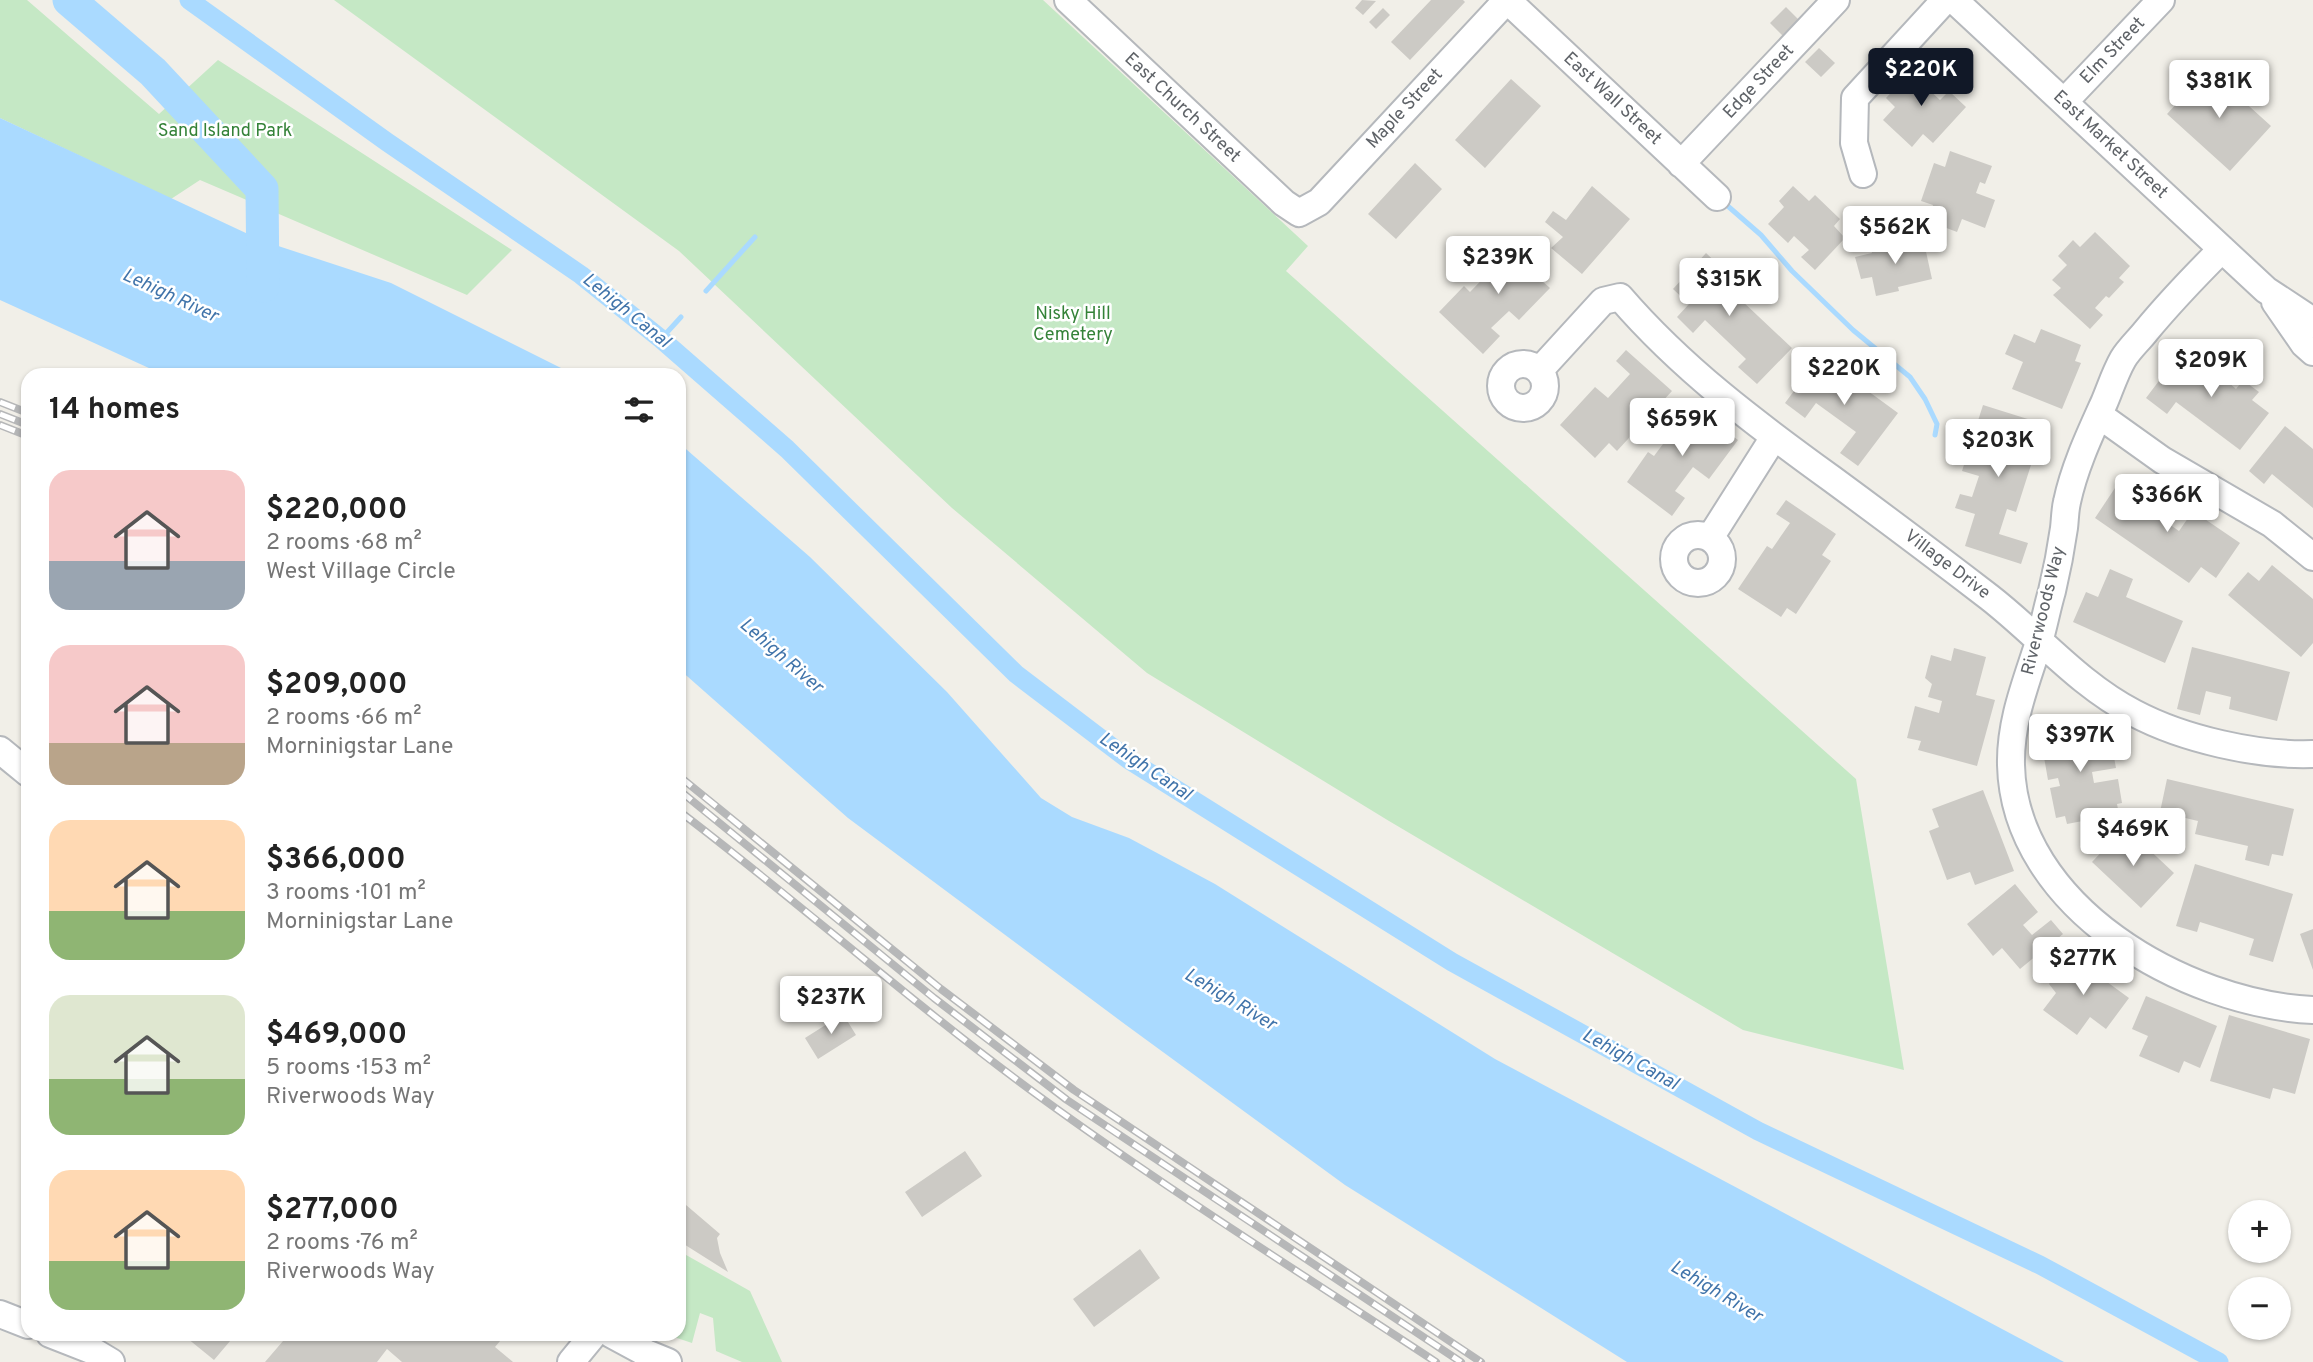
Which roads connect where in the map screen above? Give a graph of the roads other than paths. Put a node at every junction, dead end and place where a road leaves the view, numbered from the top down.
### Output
1 (1068, 0) edge
2 (1507, 0) edge
3 (1836, 0) edge
4 (1945, 0) edge
5 (1954, 0) edge
6 (2161, 0) edge
7 (2064, 102) junction
8 (1681, 163) junction
9 (1863, 174) dead end
10 (1717, 197) dead end
11 (1299, 213) joint
12 (2222, 249) junction
13 (2266, 290) junction
14 (2313, 321) edge
15 (2313, 352) edge
16 (1539, 371) dead end
17 (2099, 415) junction
18 (1774, 436) junction
19 (1710, 538) dead end
20 (2313, 557) edge
21 (2039, 641) junction
22 (0, 750) edge
23 (2313, 754) edge
24 (21, 767) edge
25 (2313, 1010) edge
26 (0, 1314) edge
27 (21, 1322) edge
28 (68, 1341) edge
29 (588, 1341) edge
30 (606, 1341) edge
31 (624, 1341) edge
32 (111, 1362) edge
33 (571, 1362) edge
34 (589, 1362) edge
35 (668, 1362) edge

1 - 11 street, East Church Street
2 - 8 street, East Wall Street
2 - 11 street, Maple Street
3 - 8 street, Edge Street
4 - 9 street
5 - 7 street, East Market Street
6 - 7 street, Elm Street
7 - 12 street, East Market Street
8 - 10 street, East Wall Street
12 - 13 street, East Market Street
12 - 17 street, Riverwoods Way
13 - 14 street, East Market Street
13 - 15 street, East Market Street
16 - 18 street, Village Drive
17 - 20 street
17 - 21 street, Riverwoods Way
18 - 19 street
18 - 21 street, Village Drive
21 - 23 street, Village Drive
21 - 25 street, Riverwoods Way
22 - 24 street
26 - 27 street
28 - 32 street
29 - 33 street
30 - 34 street
31 - 35 street

